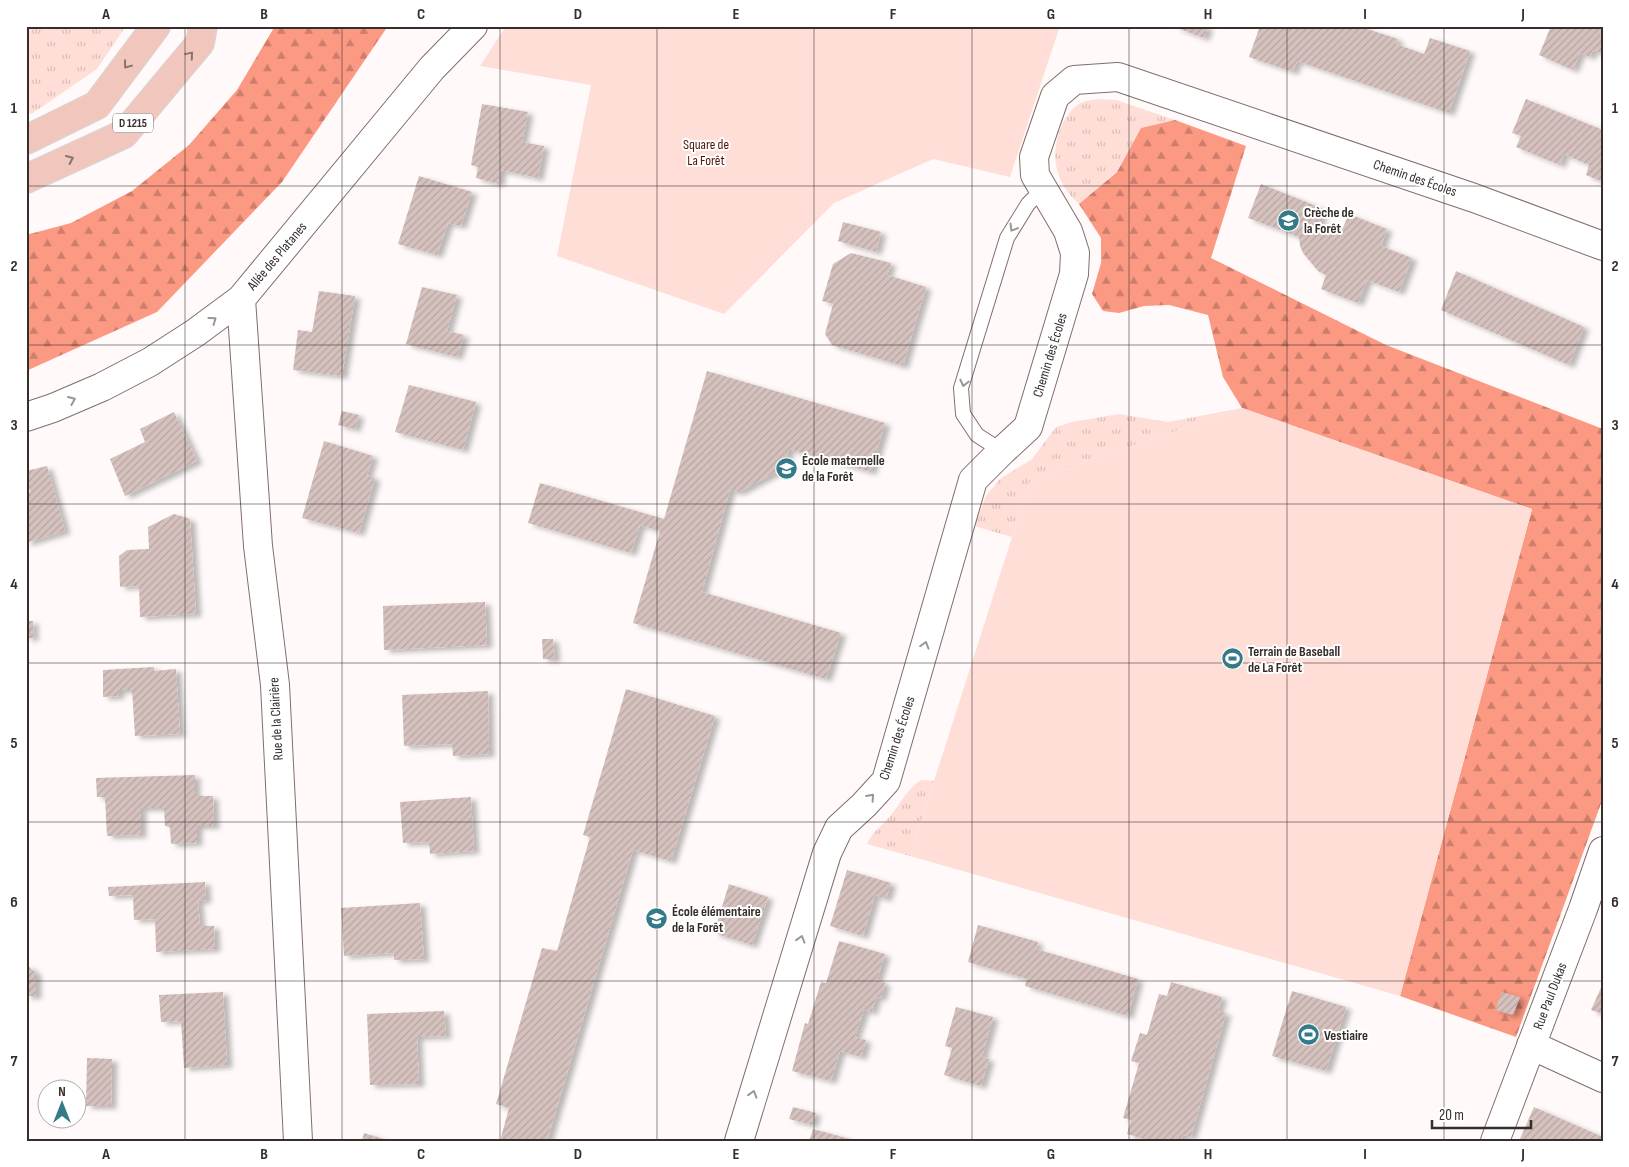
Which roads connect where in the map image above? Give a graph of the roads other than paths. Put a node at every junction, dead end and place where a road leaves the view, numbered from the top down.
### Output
1 (156, 26) edge
2 (203, 26) edge
3 (473, 26) edge
4 (26, 140) edge
5 (26, 179) edge
6 (1042, 190) junction
7 (1603, 246) edge
8 (241, 299) junction
9 (26, 417) edge
10 (1002, 451) junction
11 (1603, 851) edge
12 (1531, 1045) junction
13 (1603, 1078) edge
14 (298, 1141) edge
15 (739, 1141) edge
16 (1495, 1141) edge

1 -> 4 highway
5 -> 2 highway, D 1215
3 - 8 street, Allée des Platanes
6 - 7 street, Chemin des Écoles
6 - 10 street, Chemin des Écoles
6 -> 10 lane
9 -> 8 street, Allée des Platanes
8 - 14 street, Rue de la Clairière
15 -> 10 street, Chemin des Écoles
11 - 12 street, Rue Paul Dukas
12 - 13 street
12 - 16 street, Rue Paul Dukas

